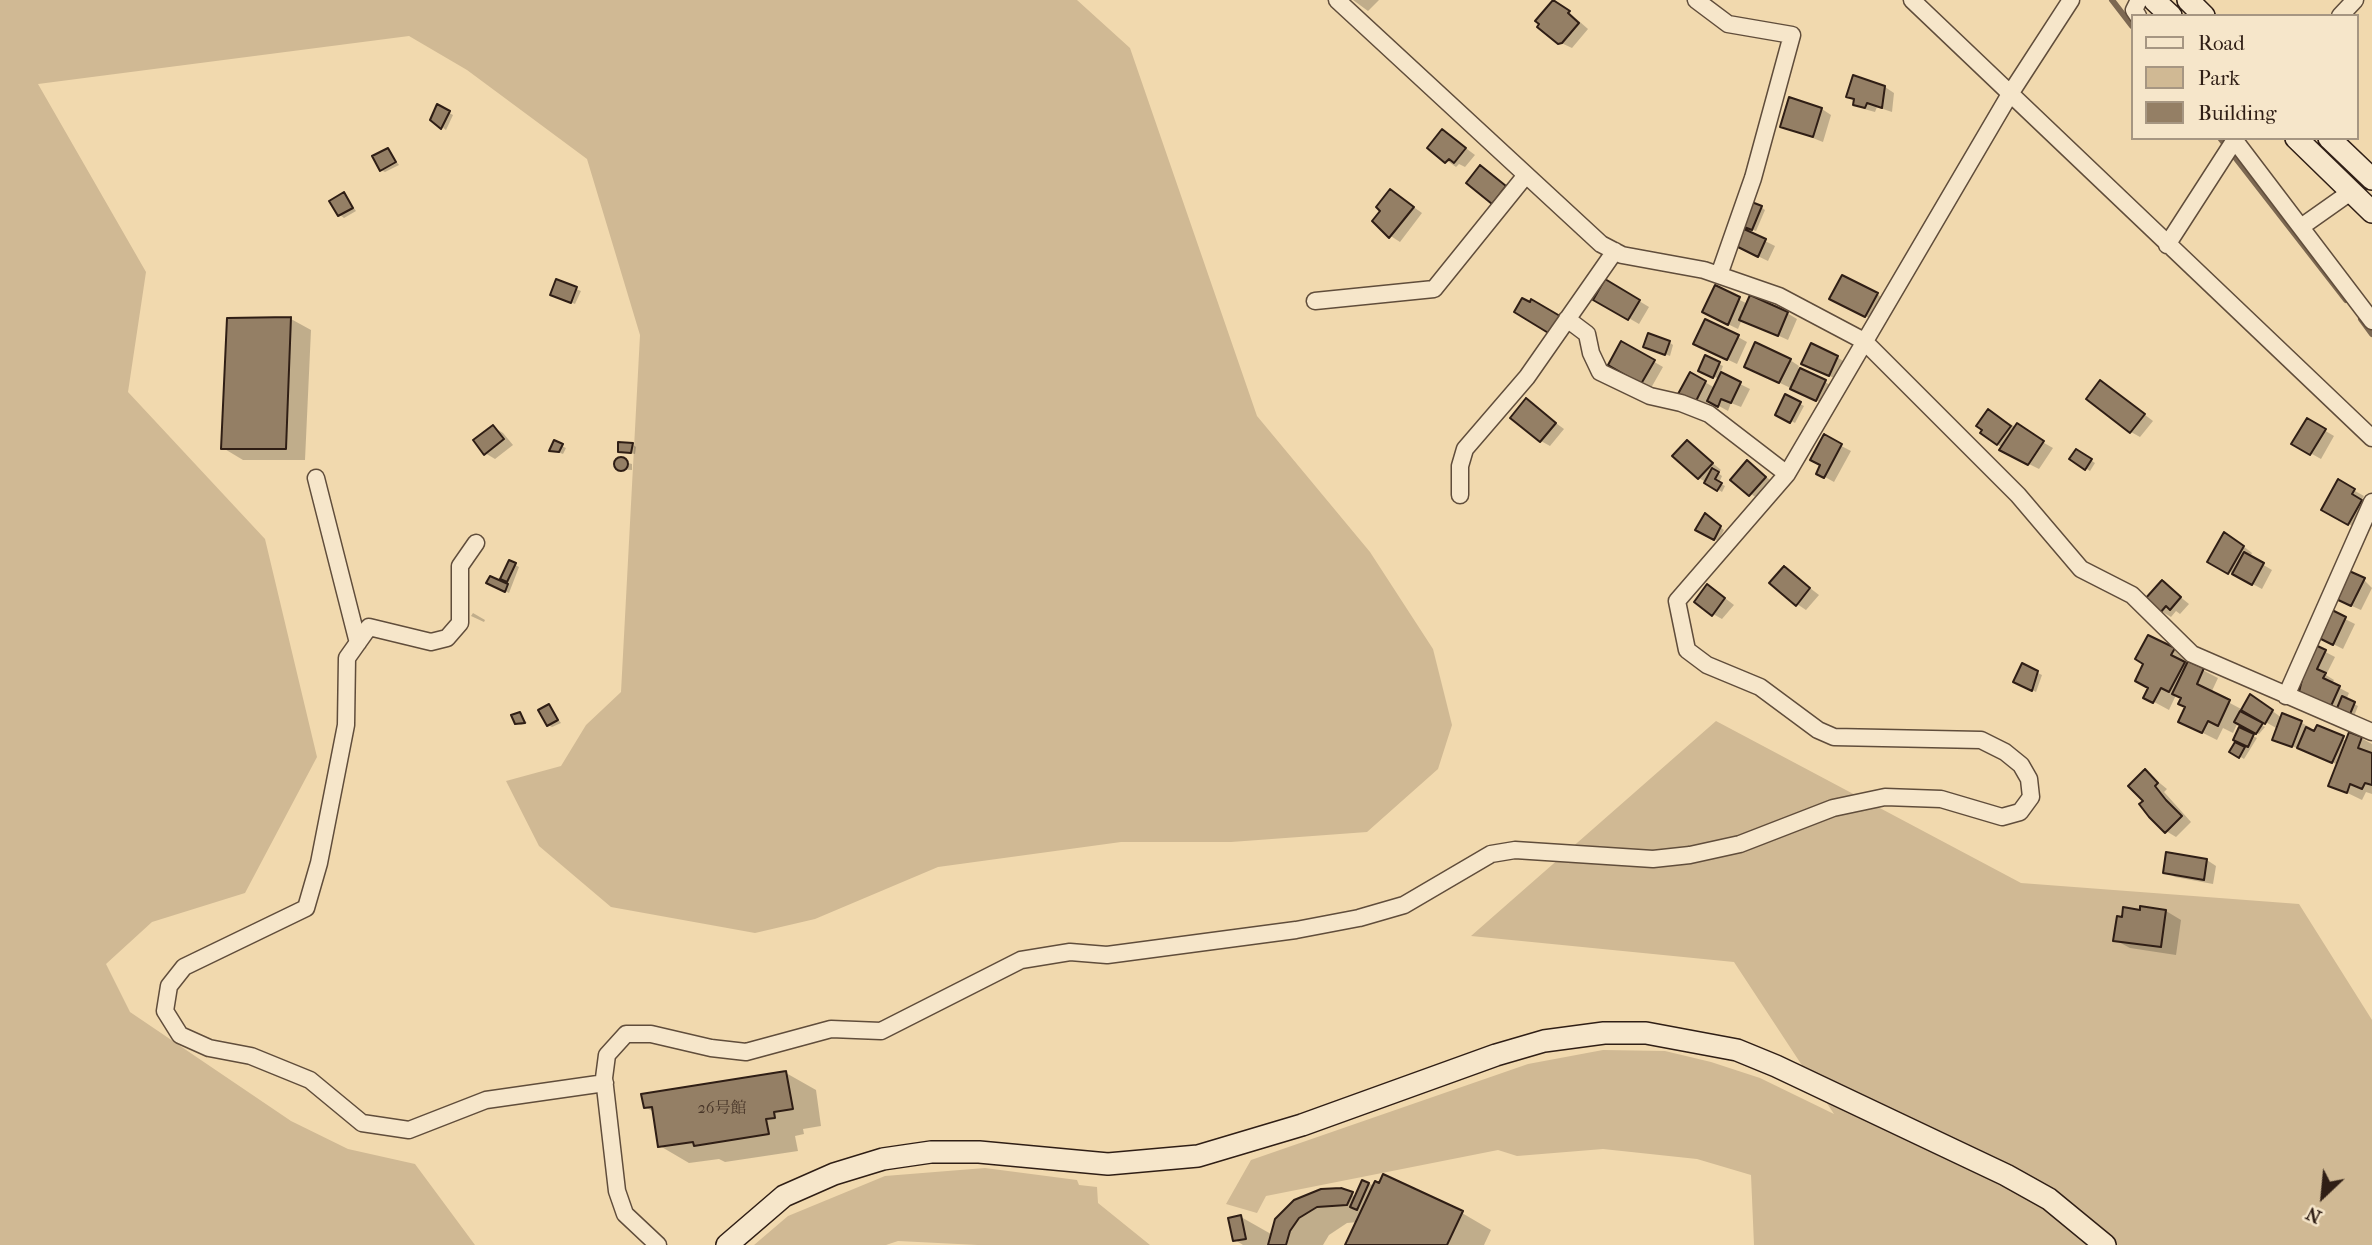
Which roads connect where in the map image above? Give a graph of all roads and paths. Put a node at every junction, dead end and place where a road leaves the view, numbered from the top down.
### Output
1 (1337, 0) edge
2 (1696, 0) edge
3 (1912, 0) edge
4 (2071, 0) edge
5 (2154, 0) edge
6 (2188, 0) edge
7 (2355, 0) edge
8 (2169, 14) edge
9 (2202, 14) edge
10 (2342, 14) edge
11 (2010, 94) junction
12 (2233, 140) edge
13 (2235, 140) edge
14 (2298, 140) edge
15 (2331, 140) edge
16 (1526, 175) junction
17 (2372, 179) edge
18 (2352, 191) junction
19 (2372, 212) edge
20 (2301, 227) junction
21 (2167, 245) junction
22 (1615, 251) junction
23 (1719, 275) junction
24 (1315, 301) dead end
25 (1567, 319) junction
26 (2372, 321) edge
27 (1864, 341) junction
28 (2372, 438) edge
29 (1787, 474) junction
30 (316, 478) dead end
31 (1460, 495) dead end
32 (2372, 502) edge
33 (476, 543) dead end
34 (358, 643) junction
35 (2286, 696) junction
36 (2372, 732) edge
37 (605, 1083) junction
38 (658, 1245) edge
39 (727, 1245) edge
40 (2105, 1245) edge

1 - 16 street
2 - 23 street
3 - 11 street
4 - 11 street
5 - 8 street
6 - 9 street
7 - 10 street
11 - 21 street
11 - 27 street
12 - 21 street
13 - 20 street
14 - 18 street
15 - 17 street
16 - 22 street
16 - 24 street
18 - 19 street
18 - 20 street
20 - 26 street
21 - 28 street
22 - 23 street
22 - 25 street
23 - 27 street
25 - 29 street
25 - 31 street
27 - 29 street
27 - 35 street
29 - 37 street
30 - 34 street
32 - 35 street
33 - 34 street
34 - 37 street
35 - 36 street
37 - 38 street
39 - 40 street

